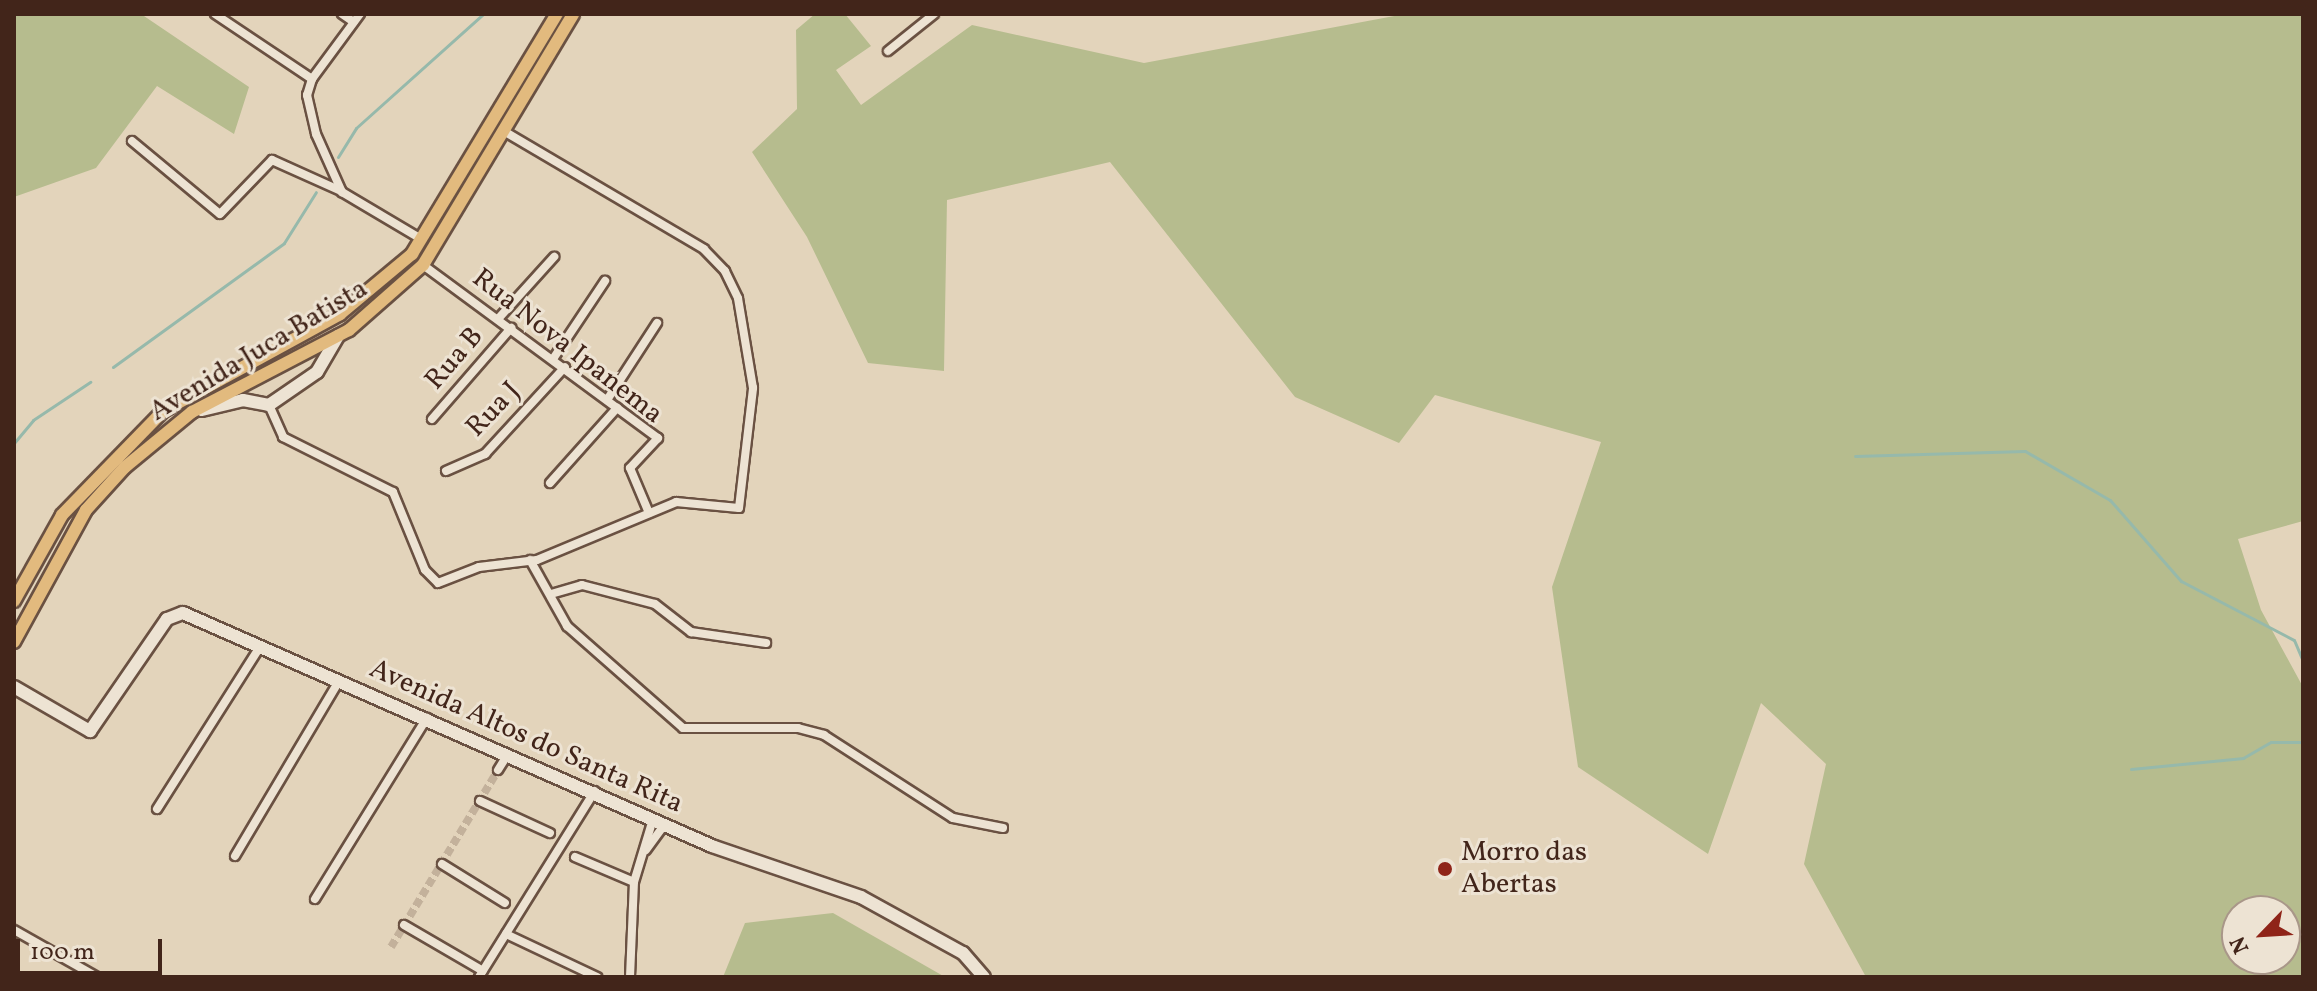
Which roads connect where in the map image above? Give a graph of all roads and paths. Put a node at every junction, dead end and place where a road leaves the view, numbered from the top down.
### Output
1 (215, 14) edge
2 (342, 14) edge
3 (557, 14) edge
4 (573, 14) edge
5 (934, 14) edge
6 (357, 18) edge
7 (888, 51) dead end
8 (312, 79) junction
9 (504, 131) junction
10 (132, 141) dead end
11 (342, 192) junction
12 (421, 239) junction
13 (554, 257) dead end
14 (423, 265) junction
15 (605, 281) dead end
16 (498, 319) junction
17 (657, 323) dead end
18 (511, 328) junction
19 (338, 336) junction
20 (288, 340) junction
21 (314, 349) junction
22 (553, 359) junction
23 (565, 367) junction
24 (317, 372) junction
25 (194, 389) junction
26 (607, 400) junction
27 (269, 405) junction
28 (617, 408) junction
29 (192, 412) junction
30 (432, 419) dead end
31 (446, 471) dead end
32 (550, 483) dead end
33 (649, 513) junction
34 (530, 560) junction
35 (551, 594) junction
36 (14, 601) edge
37 (14, 642) edge
38 (766, 643) dead end
39 (259, 648) junction
40 (339, 681) junction
41 (14, 687) edge
42 (428, 717) junction
43 (508, 753) junction
44 (498, 770) tunnel mouth
45 (595, 791) junction
46 (480, 801) dead end
47 (157, 809) dead end
48 (659, 821) junction
49 (1003, 828) dead end
50 (550, 833) dead end
51 (647, 835) junction
52 (657, 839) junction
53 (646, 850) junction
54 (235, 856) dead end
55 (575, 857) dead end
56 (442, 864) dead end
57 (634, 882) junction
58 (315, 899) dead end
59 (505, 903) dead end
60 (404, 925) dead end
61 (14, 930) edge
62 (506, 934) junction
63 (481, 974) edge
64 (97, 977) edge
65 (597, 977) edge
66 (630, 977) edge
67 (984, 977) edge

1 - 8 street
2 - 6 street
3 - 12 main road, Avenida Juca Batista
4 - 9 main road, Avenida Juca Batista
5 - 7 street
6 - 8 street
8 - 11 street
9 - 14 main road, Avenida Juca Batista
9 - 33 street
10 - 11 street
11 - 12 street
12 - 20 main road, Avenida Juca Batista
13 - 16 street
14 - 16 street, Rua Nova Ipanema
14 - 19 main road, Avenida Juca Batista
15 - 22 street
16 - 18 street, Rua Nova Ipanema
17 - 26 street
18 - 22 street, Rua Nova Ipanema
18 - 30 street, Rua B
19 - 21 main road, Avenida Juca Batista
19 - 24 street
20 - 21 main road
20 - 25 main road, Avenida Juca Batista
21 - 24 street
21 - 29 main road, Avenida Juca Batista
22 - 23 street, Rua Nova Ipanema
23 - 26 street, Rua Nova Ipanema
23 - 31 street, Rua J
24 - 27 street
25 - 29 main road
25 - 36 main road, Avenida Juca Batista
26 - 28 street, Rua Nova Ipanema
27 - 29 street
27 - 34 street
28 - 32 street
28 - 33 street, Rua Nova Ipanema
29 - 37 main road, Avenida Juca Batista
33 - 34 street
34 - 35 street
35 - 38 street
35 - 49 street
39 - 40 street, Avenida Altos do Santa Rita
39 - 41 street, Avenida Altos do Santa Rita
39 - 47 street
40 - 42 street, Avenida Altos do Santa Rita
40 - 54 street
42 - 43 street, Avenida Altos do Santa Rita
42 - 58 street
43 - 44 street
43 - 45 street, Avenida Altos do Santa Rita
45 - 48 street, Avenida Altos do Santa Rita
45 - 62 street
46 - 50 street
48 - 51 street
48 - 52 street
48 - 67 street, Avenida Altos do Santa Rita
51 - 52 street
51 - 53 street
52 - 53 street
53 - 57 street
55 - 57 street
56 - 59 street
57 - 66 street
60 - 63 street
61 - 64 street
62 - 63 street
62 - 65 street

